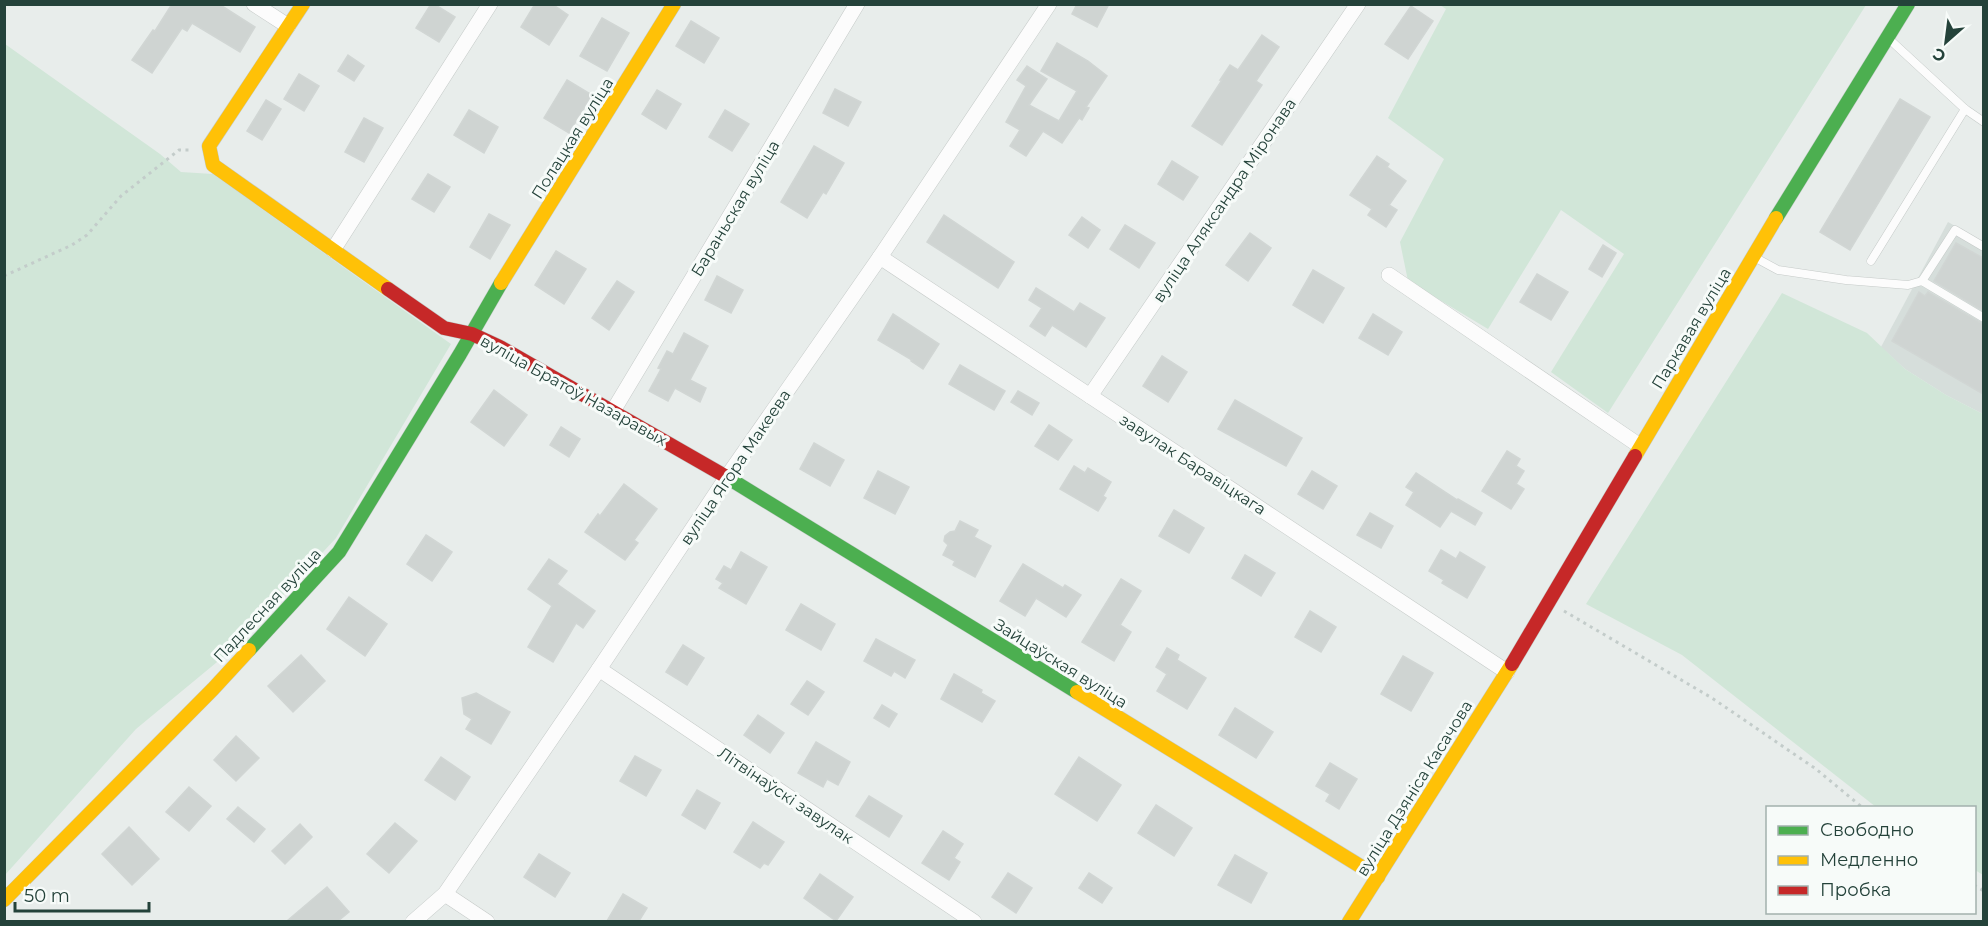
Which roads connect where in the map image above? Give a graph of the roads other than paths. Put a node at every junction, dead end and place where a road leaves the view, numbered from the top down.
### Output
1 (254, 4) edge
2 (303, 4) edge
3 (490, 4) edge
4 (674, 4) edge
5 (857, 4) edge
6 (1049, 4) edge
7 (1358, 4) edge
8 (1908, 4) edge
9 (288, 26) junction
10 (1887, 38) junction
11 (1965, 109) junction
12 (1983, 122) edge
13 (1983, 247) edge
14 (333, 250) junction
15 (1753, 256) junction
16 (880, 257) junction
17 (1871, 261) dead end
18 (1389, 275) dead end
19 (1922, 281) junction
20 (498, 288) joint
21 (1983, 318) edge
22 (472, 334) junction
23 (1090, 396) junction
24 (613, 411) junction
25 (1640, 446) junction
26 (727, 477) junction
27 (599, 669) junction
28 (1507, 672) junction
29 (1378, 877) junction
30 (445, 894) junction
31 (4, 900) edge
32 (413, 921) edge
33 (487, 921) edge
34 (974, 921) edge
35 (1349, 921) edge

1 - 9 street
2 - 9 street
3 - 14 street
4 - 20 street, Полацкая вуліца
5 - 24 street, Бараньская вуліца
6 - 16 street, вуліца Ягора Макеева
7 - 23 street, вуліца Аляксандра Міронава
8 - 10 street, Паркавая вуліца
9 - 14 street, вуліца Братоў Назаравых
10 - 11 lane
10 - 15 street, Паркавая вуліца
11 - 12 lane
11 - 17 lane
13 - 19 lane
14 - 22 street, вуліца Братоў Назаравых
15 - 19 lane
15 - 25 street, Паркавая вуліца
16 - 23 street, завулак Баравіцкага
16 - 26 street, вуліца Ягора Макеева
18 - 25 street
19 - 21 lane
20 - 22 street, Падлесная вуліца
22 - 24 street, вуліца Братоў Назаравых
22 - 31 street, Падлесная вуліца
23 - 28 street, завулак Баравіцкага
24 - 26 street, вуліца Братоў Назаравых
25 - 28 street, Паркавая вуліца
26 - 27 street, вуліца Ягора Макеева
26 - 29 street, Зайцаўская вуліца
27 - 30 street, вуліца Ягора Макеева
27 - 34 street, Літвінаўскі завулак
28 - 29 street, вуліца Дзяніса Касачова
29 - 35 street, вуліца Дзяніса Касачова
30 - 32 street, вуліца Ягора Макеева
30 - 33 street

